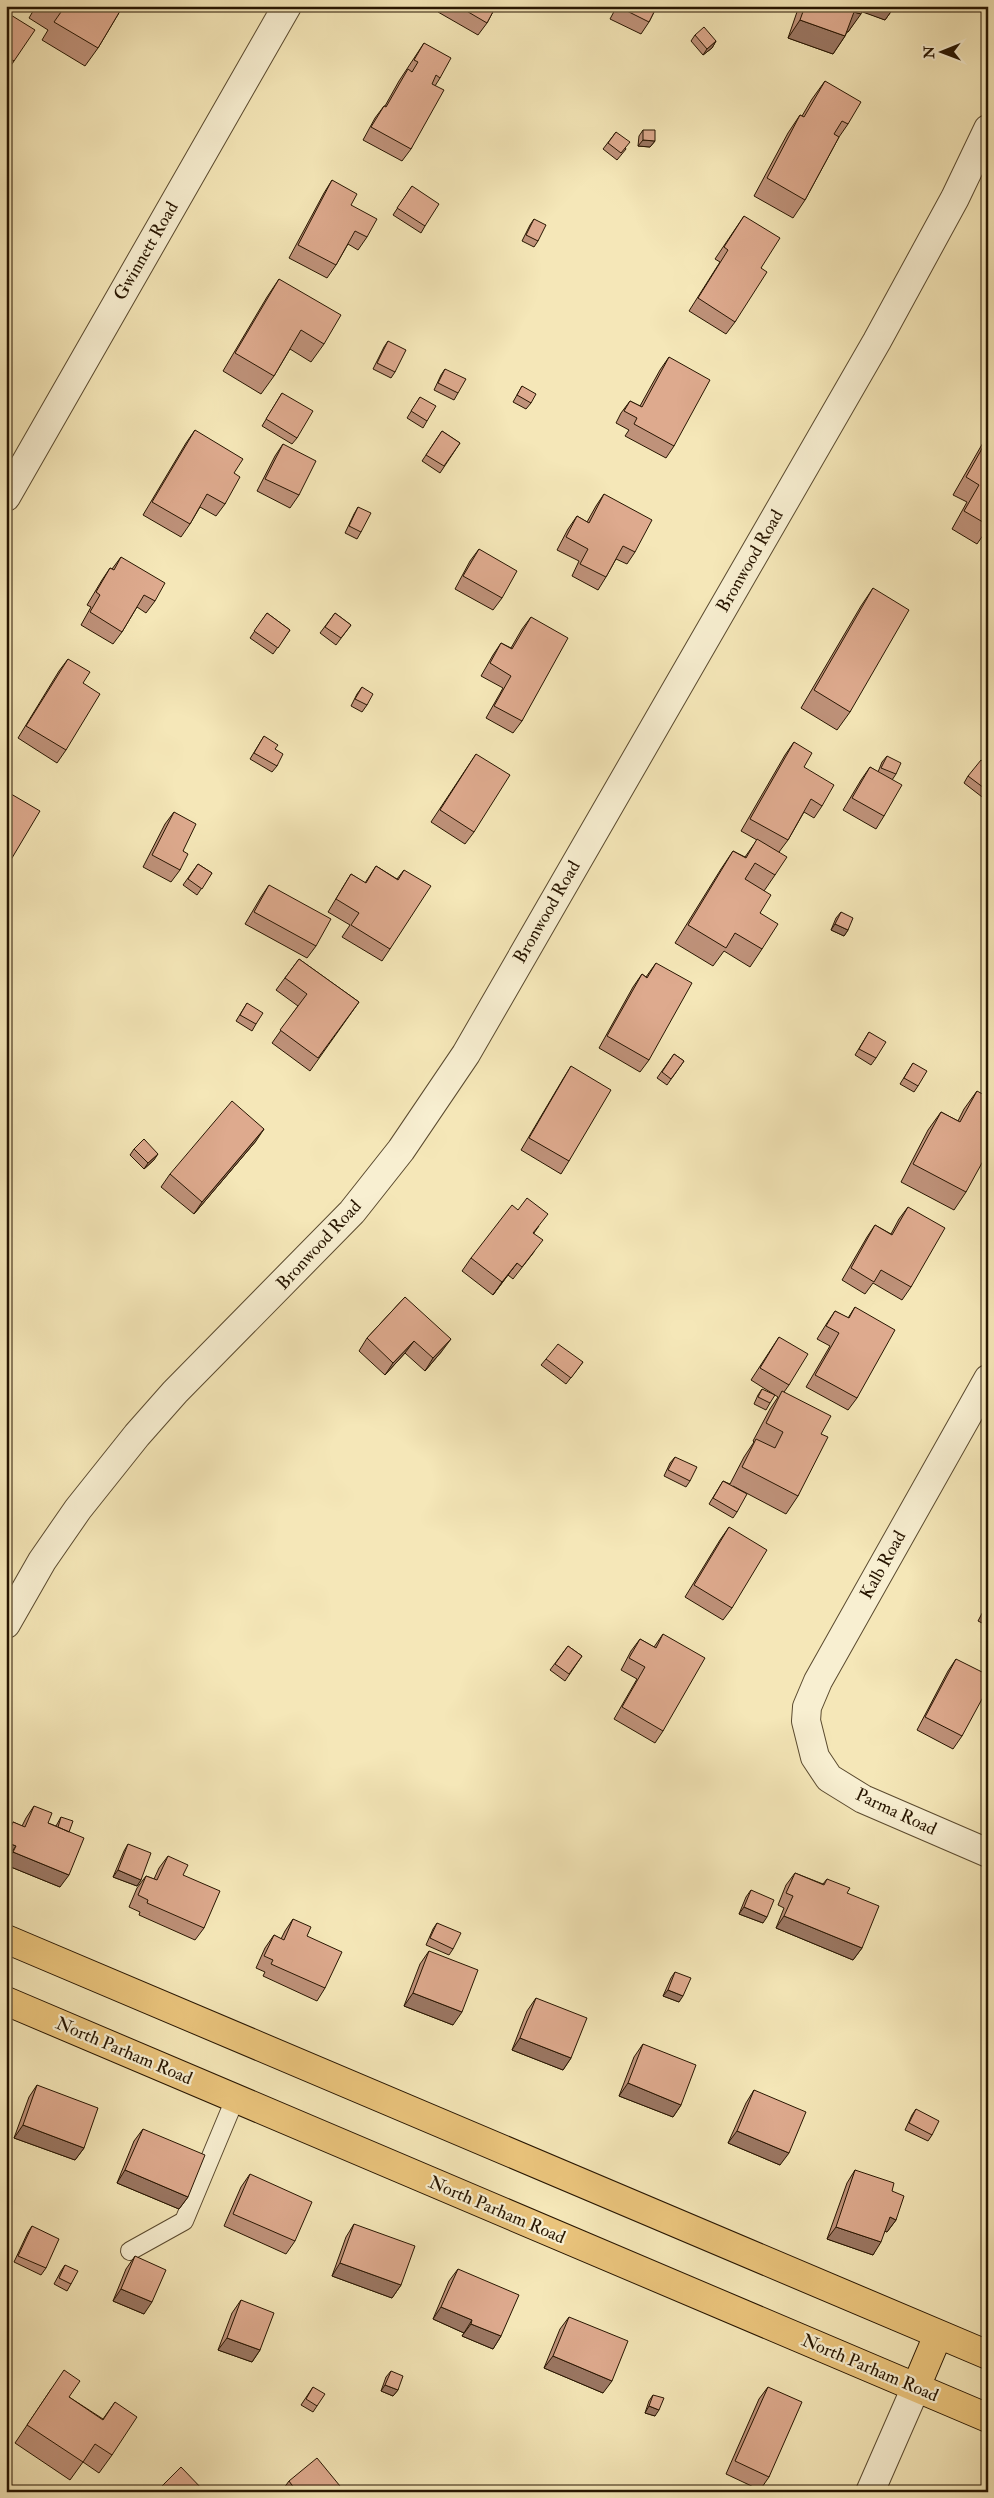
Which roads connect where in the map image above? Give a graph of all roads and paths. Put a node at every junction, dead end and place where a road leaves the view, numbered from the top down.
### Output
1 (287, 6) edge
2 (988, 129) edge
3 (6, 497) edge
4 (988, 1379) edge
5 (6, 1624) edge
6 (815, 1757) joint
7 (988, 1852) edge
8 (6, 1939) edge
9 (6, 2001) edge
10 (235, 2099) junction
11 (130, 2252) dead end
12 (938, 2335) junction
13 (988, 2355) edge
14 (916, 2388) junction
15 (988, 2418) edge
16 (870, 2492) edge

1 - 3 street, Gwinnett Road
2 - 5 street, Bronwood Road
4 - 6 street, Kalb Road
6 - 7 street, Parma Road
8 - 12 highway
9 - 10 highway, North Parham Road
10 - 11 lane
10 - 14 highway, North Parham Road
12 - 13 highway
12 - 14 highway
14 - 15 highway, North Parham Road
14 - 16 street

